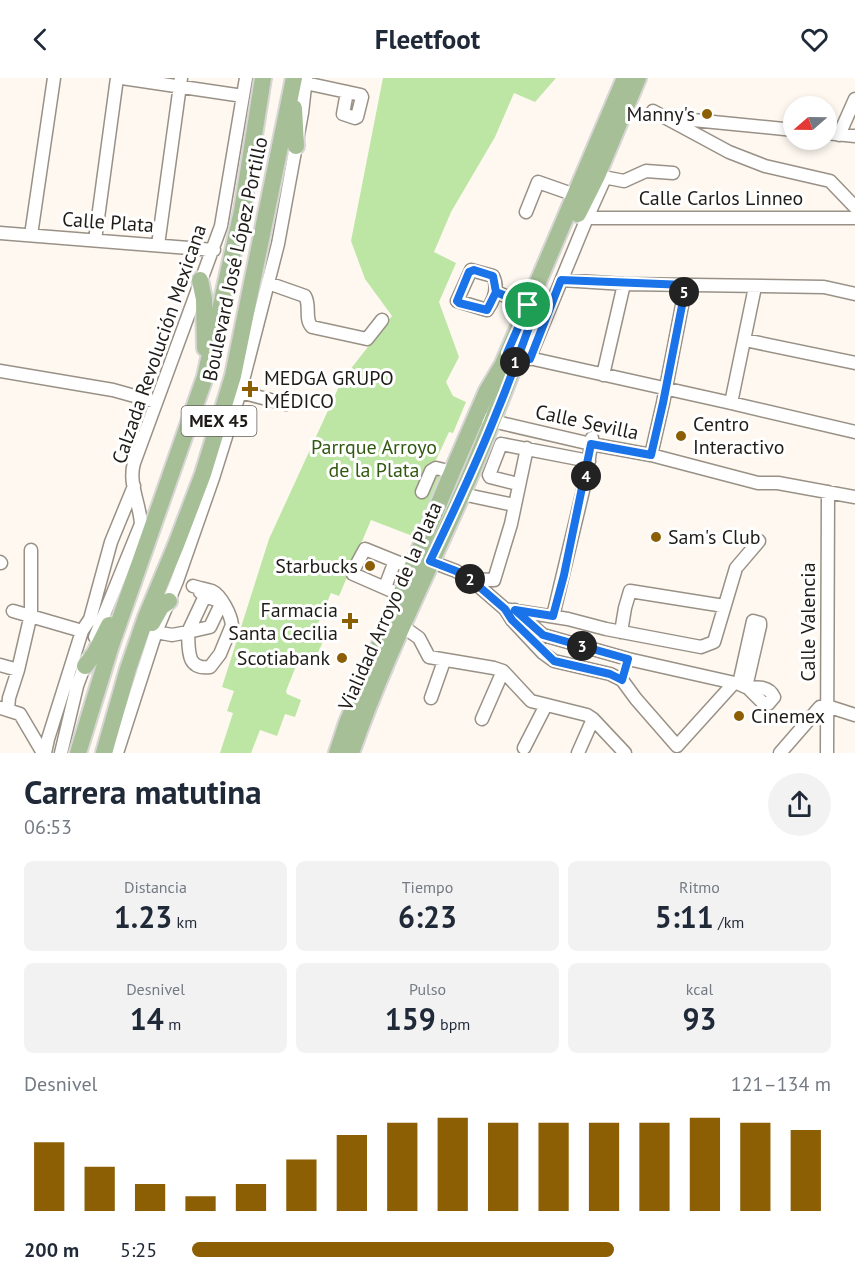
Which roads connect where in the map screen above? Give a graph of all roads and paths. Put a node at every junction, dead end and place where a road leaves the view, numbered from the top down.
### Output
1 (54, 78) edge
2 (117, 78) edge
3 (122, 78) edge
4 (246, 78) edge
5 (263, 78) edge
6 (634, 80) edge
7 (181, 82) edge
8 (298, 85) edge
9 (347, 92) dead end
10 (243, 96) junction
11 (855, 99) edge
12 (653, 111) dead end
13 (678, 124) junction
14 (783, 129) edge
15 (837, 135) edge
16 (840, 135) junction
17 (855, 136) edge
18 (296, 146) joint
19 (673, 173) dead end
20 (601, 177) junction
21 (575, 195) junction
22 (855, 207) edge
23 (526, 212) dead end
24 (587, 218) junction
25 (855, 218) edge
26 (0, 233) edge
27 (31, 235) junction
28 (95, 240) junction
29 (158, 245) junction
30 (214, 250) junction
31 (200, 280) junction
32 (561, 280) junction
33 (268, 283) junction
34 (624, 284) junction
35 (686, 285) junction
36 (755, 287) junction
37 (496, 292) dead end
38 (855, 294) edge
39 (532, 307) junction
40 (382, 320) dead end
41 (745, 340) junction
42 (518, 356) junction
43 (855, 363) edge
44 (0, 371) edge
45 (603, 375) junction
46 (205, 377) junction
47 (666, 388) junction
48 (240, 392) junction
49 (156, 402) junction
50 (732, 403) junction
51 (286, 404) dead end
52 (487, 414) junction
53 (855, 432) edge
54 (592, 441) junction
55 (528, 448) junction
56 (651, 453) junction
57 (589, 461) junction
58 (452, 472) junction
59 (518, 484) junction
60 (134, 486) junction
61 (422, 492) dead end
62 (828, 492) junction
63 (462, 494) junction
64 (855, 497) edge
65 (514, 505) junction
66 (759, 541) dead end
67 (30, 556) dead end
68 (396, 561) junction
69 (420, 562) junction
70 (468, 579) junction
71 (177, 581) junction
72 (193, 586) junction
73 (385, 586) junction
74 (401, 595) junction
75 (205, 596) junction
76 (127, 600) junction
77 (169, 601) junction
78 (222, 602) junction
79 (724, 606) junction
80 (510, 610) junction
81 (13, 611) dead end
82 (31, 615) junction
83 (553, 616) junction
84 (397, 623) junction
85 (82, 631) junction
86 (156, 632) junction
87 (188, 632) junction
88 (621, 632) junction
89 (628, 659) junction
90 (444, 661) junction
91 (0, 665) edge
92 (747, 665) dead end
93 (85, 666) junction
94 (128, 669) junction
95 (18, 670) junction
96 (503, 671) junction
97 (622, 680) junction
98 (742, 685) junction
99 (431, 698) dead end
100 (546, 705) junction
101 (827, 706) junction
102 (4, 708) edge
103 (855, 715) edge
104 (482, 719) dead end
105 (593, 719) junction
106 (524, 748) dead end
107 (44, 753) edge
108 (61, 753) edge
109 (78, 753) edge
110 (117, 753) edge
111 (337, 753) edge
112 (351, 753) edge
113 (578, 753) edge
114 (625, 753) edge
115 (780, 753) edge
116 (827, 753) edge

1 - 27 street
2 - 28 street
3 - 7 street
4 - 10 street, Calzada Revolución Mexicana
5 - 46 main road, Boulevard José López Portillo / MEX 45
6 - 20 main road, Vialidad Arroyo de la Plata
6 - 21 main road
7 - 10 street
7 - 29 street
8 - 9 street
8 - 18 main road
8 - 94 main road, Boulevard José López Portillo / MEX 45
10 - 30 street, Calzada Revolución Mexicana
11 - 16 street
12 - 13 street
13 - 14 street
13 - 22 street
15 - 16 street
16 - 17 street
18 - 33 street
19 - 20 street
20 - 24 street
20 - 39 main road, Vialidad Arroyo de la Plata
21 - 23 street
21 - 39 main road
24 - 25 street, Calle Carlos Linneo
24 - 32 street
26 - 27 street, Calle Plata
27 - 28 street, Calle Plata
28 - 29 street, Calle Plata
29 - 30 street, Calle Plata
30 - 31 street, Calzada Revolución Mexicana
31 - 46 main road
31 - 49 street, Calzada Revolución Mexicana
32 - 34 street
32 - 42 street
33 - 40 street
33 - 48 street
34 - 35 street
34 - 45 street
35 - 36 street
35 - 47 street
36 - 38 street
36 - 41 street
37 - 39 street
39 - 42 main road, Vialidad Arroyo de la Plata
41 - 43 street
41 - 50 street
42 - 45 street
42 - 52 main road, Vialidad Arroyo de la Plata
44 - 49 street
45 - 47 street
46 - 76 main road, Boulevard José López Portillo / MEX 45
47 - 50 street
47 - 56 street
48 - 51 street
48 - 71 street
49 - 60 street, Calzada Revolución Mexicana
50 - 53 street
52 - 54 street, Calle Sevilla
52 - 58 main road
52 - 63 main road, Vialidad Arroyo de la Plata
54 - 56 street, Calle Sevilla
54 - 57 street
55 - 57 street
55 - 59 street
55 - 59 street
56 - 62 street, Calle Sevilla
57 - 83 street
58 - 61 street
58 - 69 main road
59 - 65 street
60 - 85 street
60 - 93 street, Calzada Revolución Mexicana
62 - 64 street, Calle Sevilla
62 - 101 street, Calle Valencia
63 - 65 street
63 - 69 main road, Vialidad Arroyo de la Plata
65 - 70 street
66 - 79 street
67 - 82 street
68 - 69 street
68 - 73 street
68 - 73 street
69 - 70 street
69 - 74 main road
69 - 84 main road, Vialidad Arroyo de la Plata
70 - 80 street
71 - 72 street
71 - 77 street
72 - 75 street
72 - 78 street
73 - 74 street
74 - 84 main road
75 - 78 street
75 - 87 street
76 - 93 main road
76 - 109 main road, Boulevard José López Portillo / MEX 45
77 - 86 street
77 - 94 main road
78 - 87 street
78 - 87 street
79 - 88 street
79 - 88 street
80 - 83 street
80 - 89 street
80 - 97 street
81 - 82 street
82 - 85 street
82 - 95 street
83 - 88 street
84 - 90 street
84 - 111 main road
84 - 112 main road, Vialidad Arroyo de la Plata
85 - 107 street
86 - 87 street
86 - 110 street
89 - 97 street
89 - 98 street
90 - 96 street
90 - 99 street
91 - 95 street
92 - 98 street
93 - 108 street, Calzada Revolución Mexicana
94 - 110 main road, Boulevard José López Portillo / MEX 45
95 - 102 street
96 - 100 street
96 - 104 street
97 - 98 street
100 - 105 street
100 - 106 street
101 - 103 street
101 - 115 street
101 - 116 street, Calle Valencia
102 - 107 street
105 - 113 street
105 - 114 street

